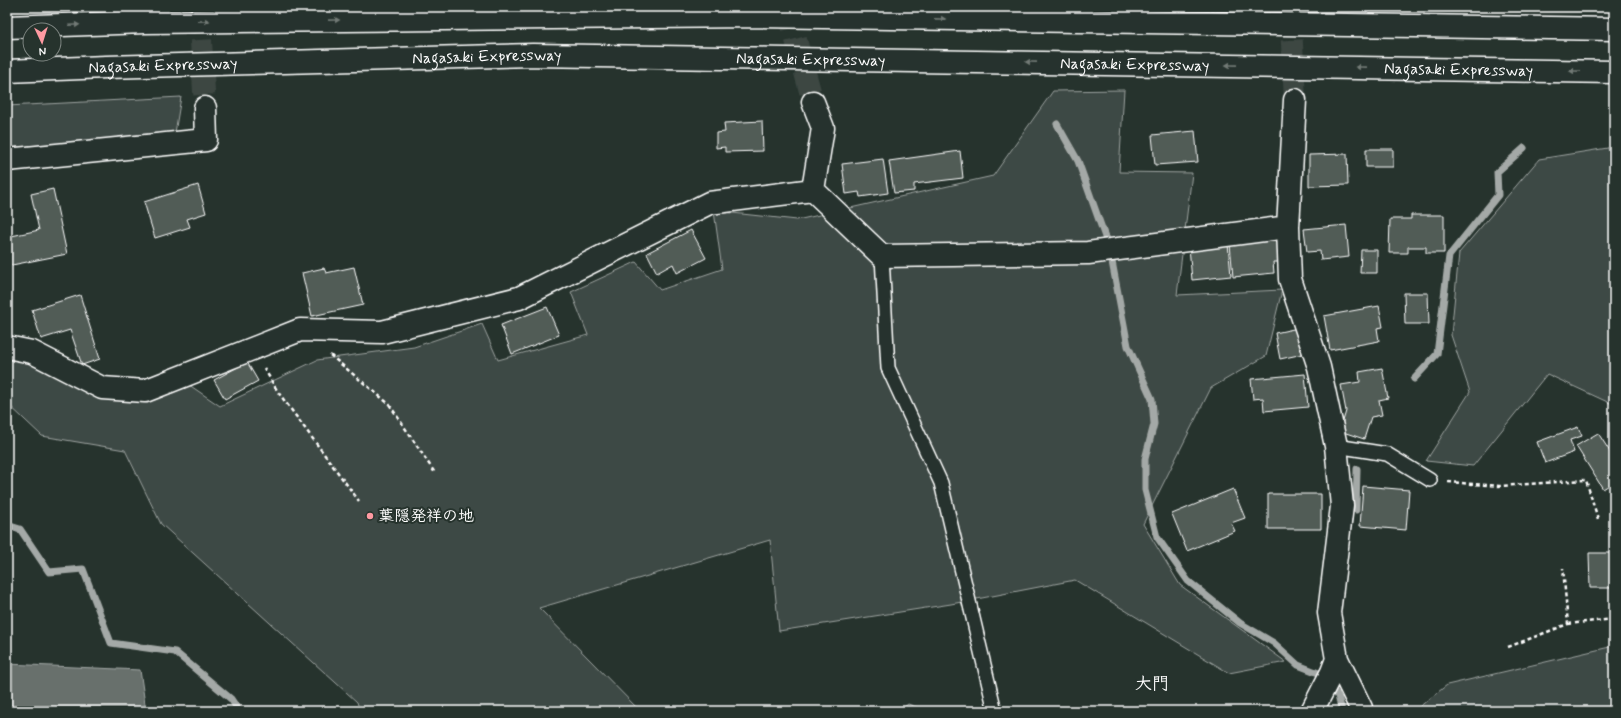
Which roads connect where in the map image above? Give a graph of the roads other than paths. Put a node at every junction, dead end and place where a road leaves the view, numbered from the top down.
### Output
1 (7, 27) edge
2 (1614, 30) edge
3 (7, 71) edge
4 (1614, 72) edge
5 (1295, 100) tunnel mouth
6 (813, 102) tunnel mouth
7 (205, 108) tunnel mouth
8 (7, 160) edge
9 (813, 190) junction
10 (1288, 226) junction
11 (882, 256) junction
12 (7, 347) edge
13 (1336, 446) junction
14 (1430, 480) road end
15 (1334, 665) junction
16 (1315, 705) edge
17 (995, 711) edge
18 (1361, 711) edge

1 -> 2 main road
4 -> 3 main road, Nagasaki Expressway
5 - 10 main road
6 - 9 main road
7 - 8 main road
9 - 11 main road
9 - 12 main road
10 - 11 main road
10 - 13 main road
11 - 17 lane
13 - 14 lane
13 - 15 main road
15 - 16 main road
15 - 18 main road

